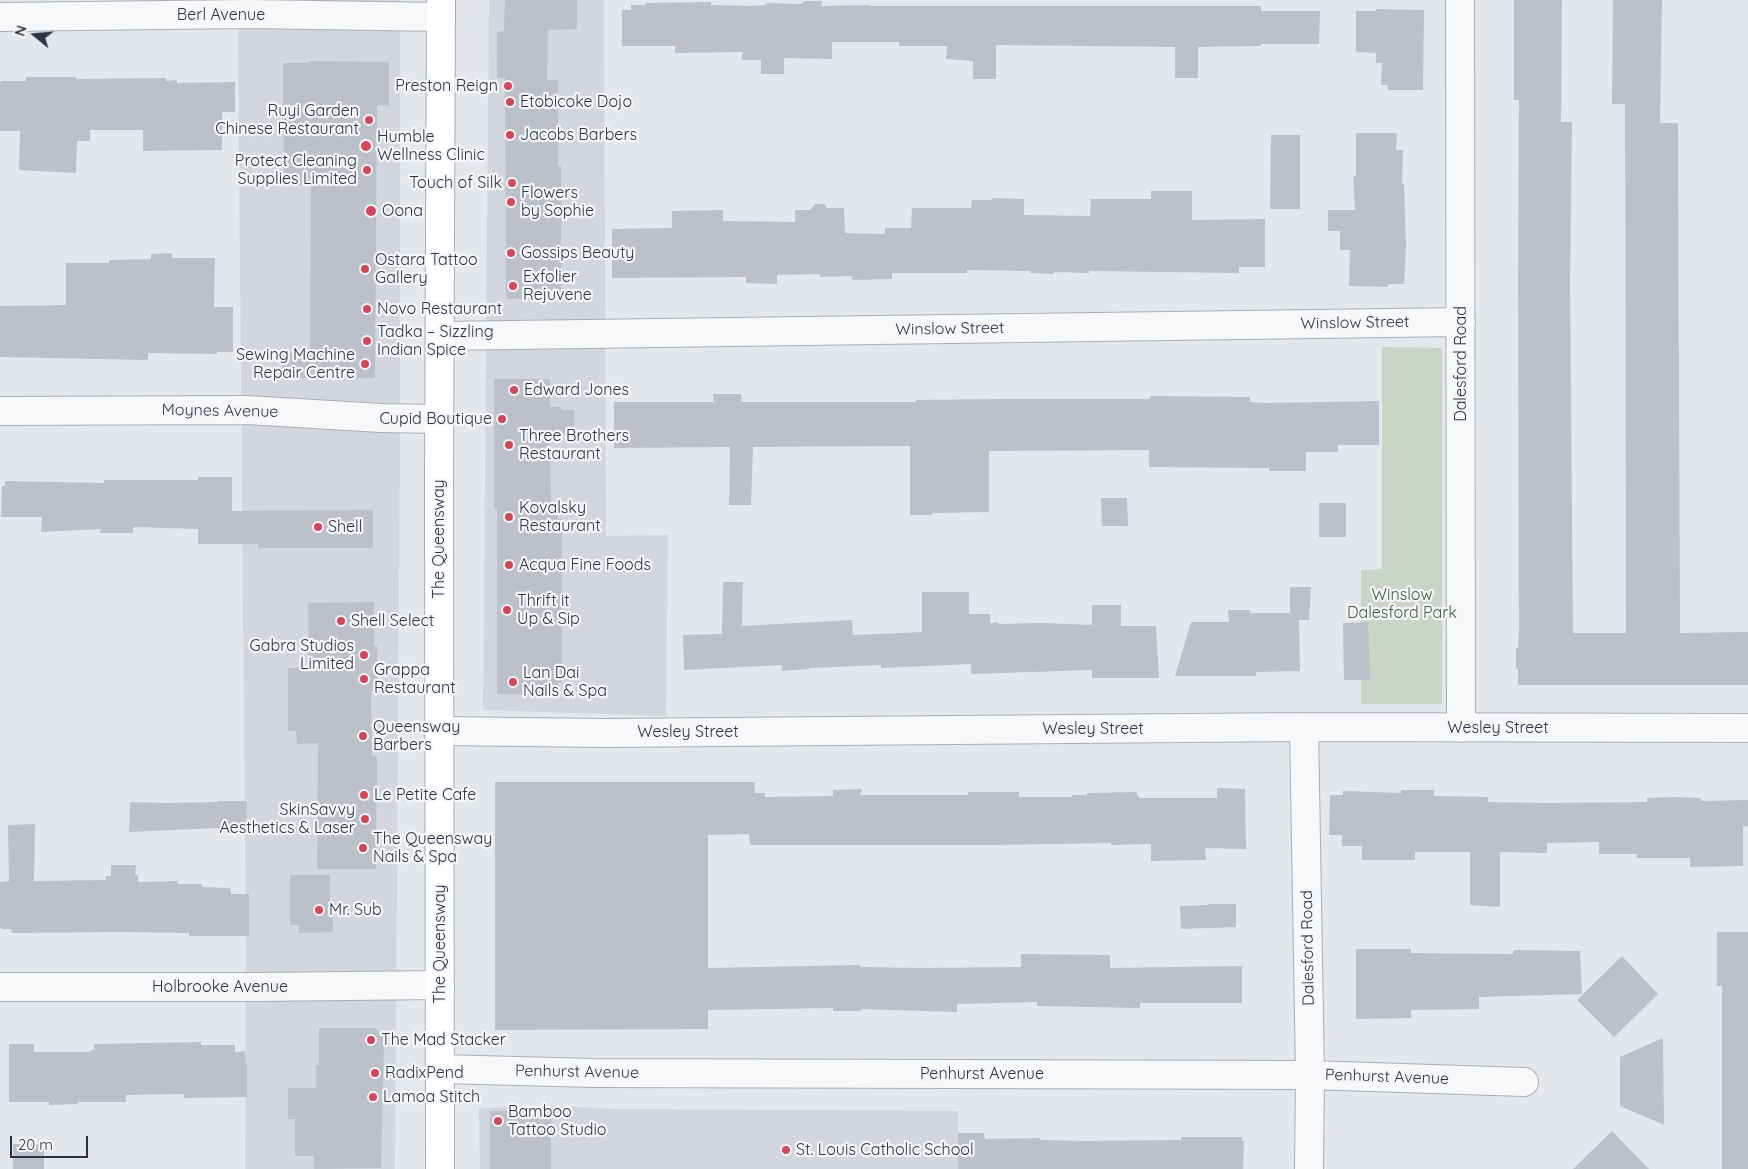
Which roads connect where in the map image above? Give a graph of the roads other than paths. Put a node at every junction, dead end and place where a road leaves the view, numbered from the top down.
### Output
1 (1460, 0) edge
2 (441, 9) edge
3 (0, 17) edge
4 (1460, 322) junction
5 (440, 336) junction
6 (0, 411) edge
7 (439, 419) junction
8 (1304, 727) junction
9 (1461, 728) junction
10 (1748, 728) edge
11 (439, 731) junction
12 (440, 985) junction
13 (0, 987) edge
14 (440, 1069) junction
15 (1310, 1075) junction
16 (1524, 1082) dead end
17 (440, 1169) edge
18 (1309, 1169) edge

1 - 4 street, Dalesford Road
2 - 3 street, Berl Avenue
2 - 5 main road, The Queensway
4 - 5 street, Winslow Street
4 - 9 street, Dalesford Road
5 - 7 main road, The Queensway
6 - 7 street, Moynes Avenue
7 - 11 main road, The Queensway
8 - 9 street, Wesley Street
8 - 11 street, Wesley Street
8 - 15 street, Dalesford Road
9 - 10 street, Wesley Street
11 - 12 main road, The Queensway
12 - 13 street, Holbrooke Avenue
12 - 14 main road, The Queensway
14 - 15 street, Penhurst Avenue
14 - 17 main road, The Queensway
15 - 16 street, Penhurst Avenue
15 - 18 street, Dalesford Road

